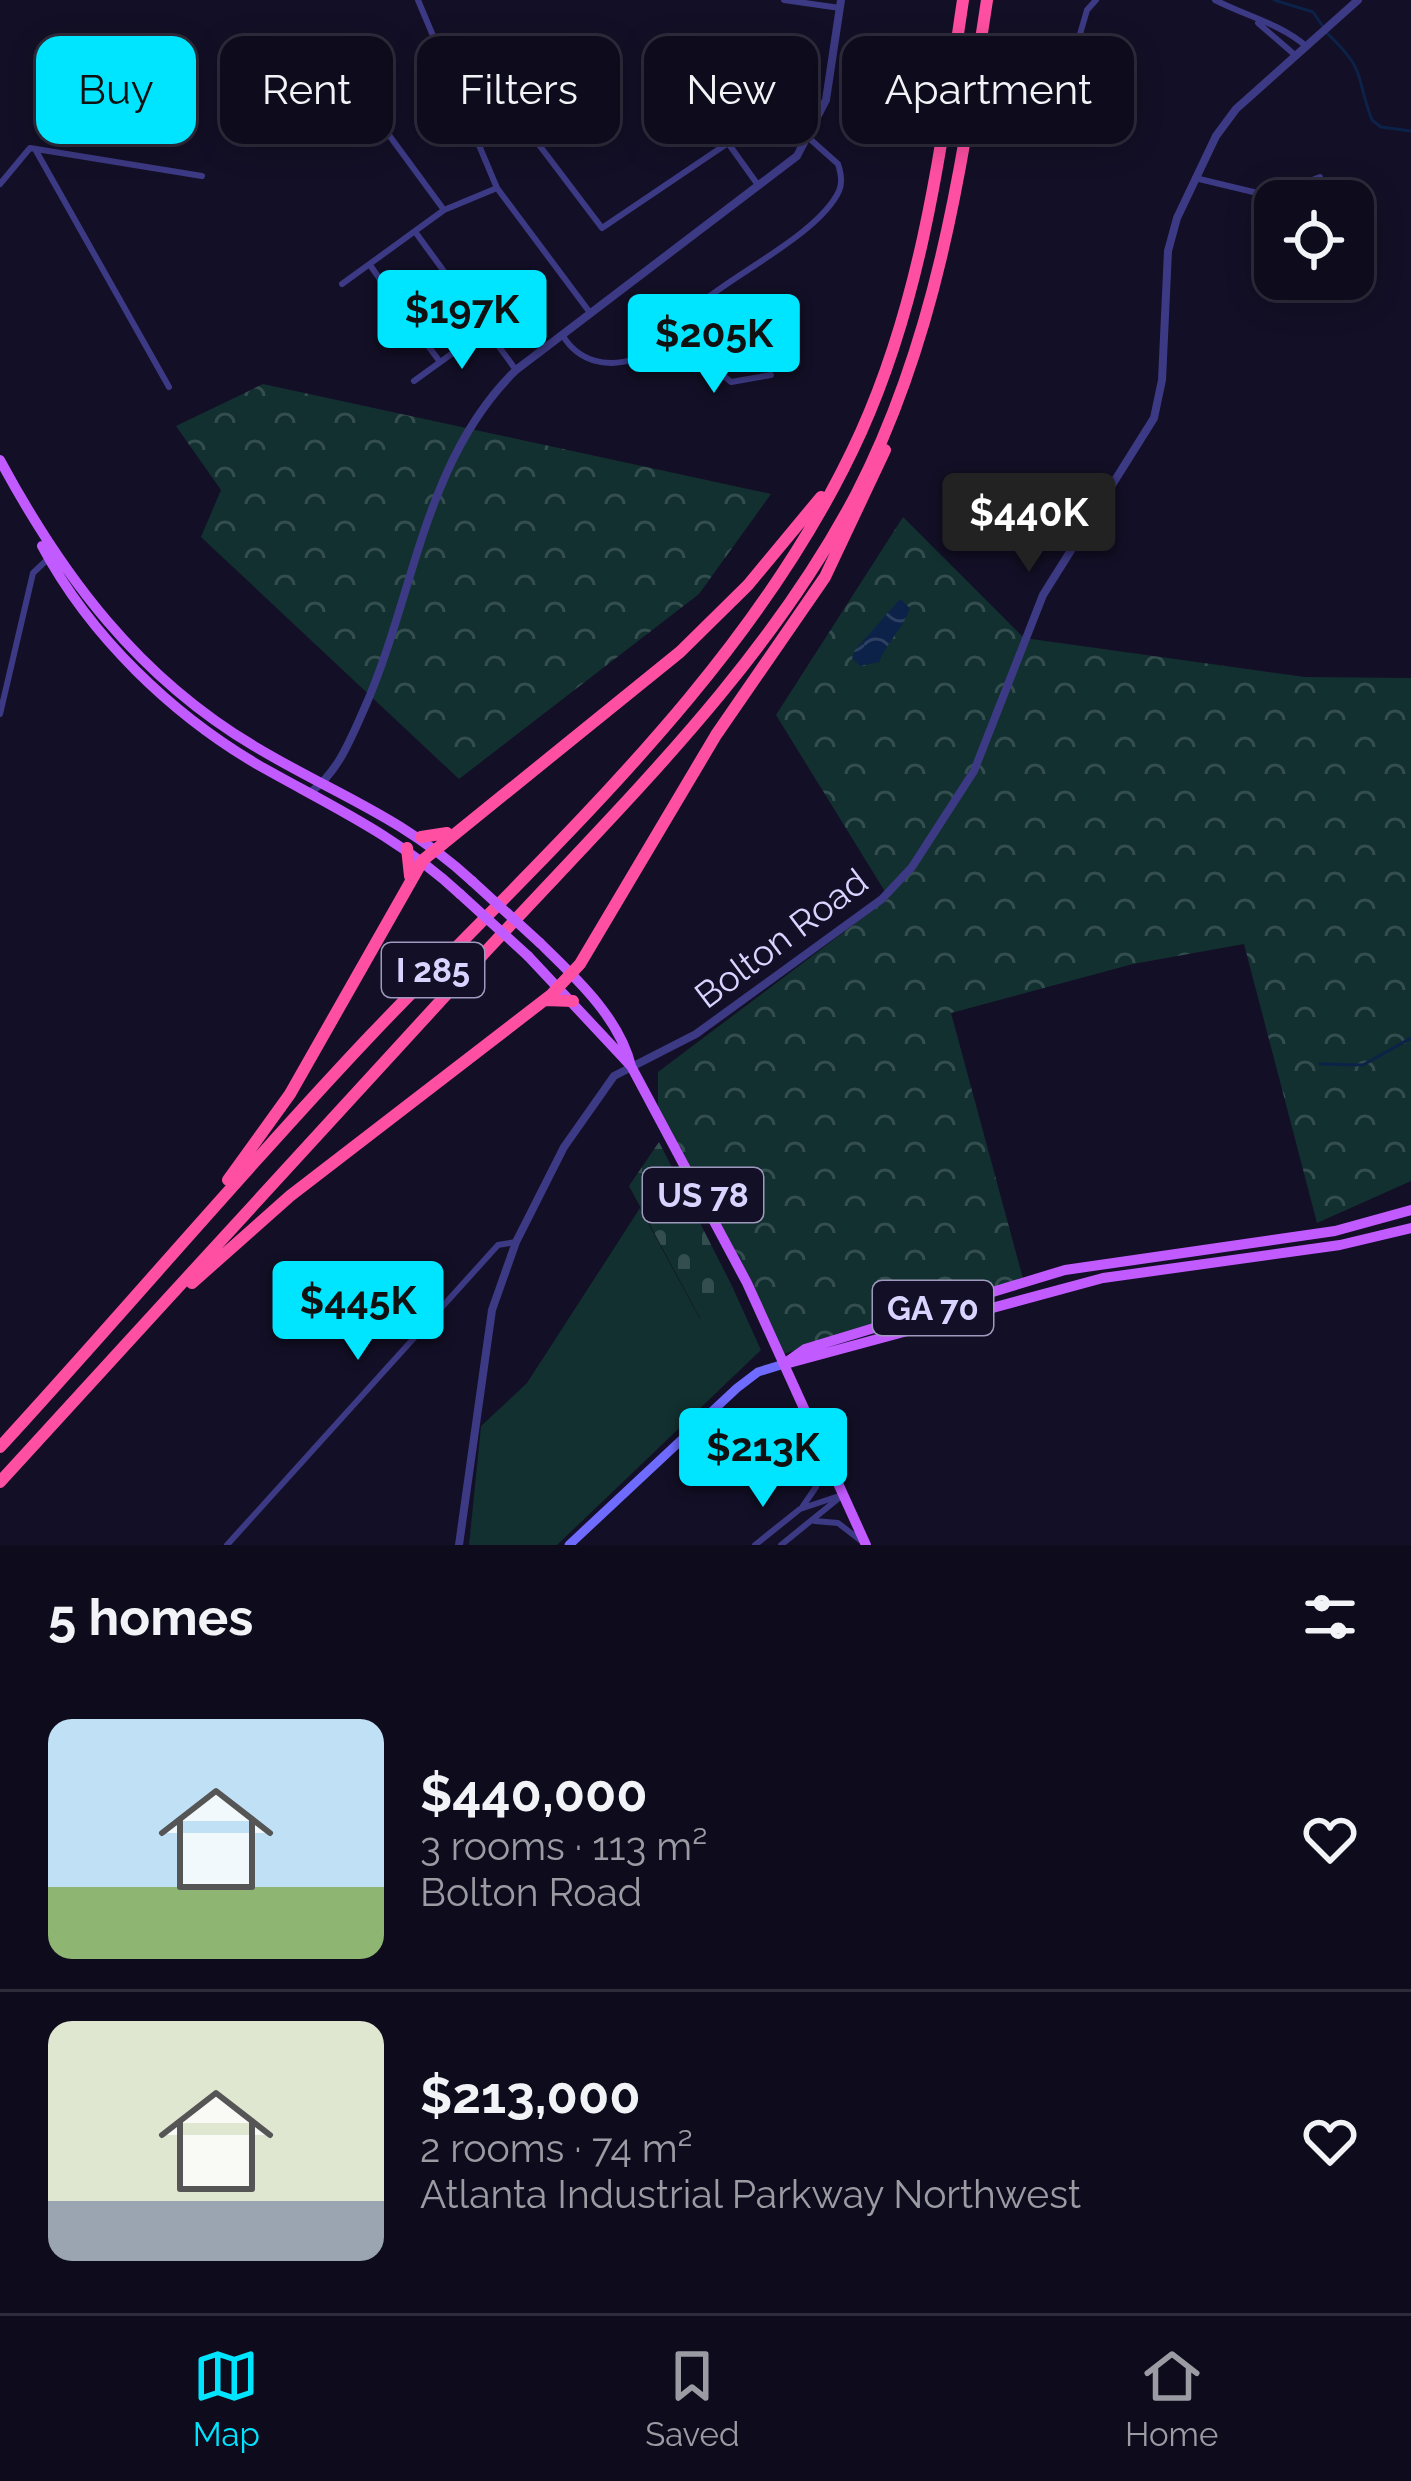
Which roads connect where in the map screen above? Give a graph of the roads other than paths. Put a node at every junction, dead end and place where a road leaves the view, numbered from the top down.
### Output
1 (418, 0) edge
2 (784, 0) edge
3 (963, 0) edge
4 (987, 0) edge
5 (1096, 0) edge
6 (1215, 0) edge
7 (1358, 0) edge
8 (841, 4) edge
9 (1258, 23) junction
10 (1284, 30) junction
11 (433, 36) edge
12 (1079, 36) edge
13 (1278, 40) junction
14 (1307, 46) junction
15 (1295, 56) junction
16 (818, 119) edge
17 (393, 141) edge
18 (477, 144) edge
19 (538, 144) edge
20 (805, 144) edge
21 (814, 144) edge
22 (35, 149) junction
23 (202, 176) dead end
24 (1320, 177) dead end
25 (1195, 178) junction
26 (0, 184) edge
27 (497, 188) junction
28 (759, 188) junction
29 (444, 211) junction
30 (416, 233) junction
31 (370, 265) junction
32 (342, 284) dead end
33 (395, 301) dead end
34 (591, 314) junction
35 (409, 320) dead end
36 (486, 329) junction
37 (562, 335) junction
38 (675, 335) junction
39 (440, 362) junction
40 (517, 370) junction
41 (771, 376) dead end
42 (414, 381) dead end
43 (905, 386) junction
44 (169, 387) dead end
45 (0, 460) edge
46 (841, 473) junction
47 (51, 556) junction
48 (0, 713) edge
49 (324, 783) junction
50 (311, 792) junction
51 (454, 831) junction
52 (421, 837) junction
53 (406, 848) junction
54 (435, 848) junction
55 (423, 860) junction
56 (410, 878) junction
57 (571, 974) junction
58 (560, 986) junction
59 (544, 1000) junction
60 (573, 1000) junction
61 (631, 1066) junction
62 (1411, 1210) edge
63 (1411, 1228) edge
64 (517, 1242) junction
65 (178, 1243) junction
66 (142, 1327) junction
67 (784, 1364) junction
68 (816, 1438) junction
69 (0, 1447) edge
70 (0, 1482) edge
71 (842, 1495) junction
72 (800, 1509) junction
73 (806, 1524) junction
74 (227, 1545) edge
75 (459, 1545) edge
76 (569, 1545) edge
77 (755, 1545) edge
78 (781, 1545) edge
79 (866, 1545) edge

1 - 11 street
2 - 8 street
3 - 46 highway, I 285
4 - 43 highway, I 285
5 - 12 street
6 - 9 street
7 - 14 street, Bolton Road
8 - 16 street
9 - 10 street
9 - 13 street
10 - 13 street
10 - 14 street
13 - 15 street
14 - 15 street, Bolton Road
15 - 25 street, Bolton Road
17 - 29 street
18 - 27 street
19 - 28 street
20 - 28 street
21 - 38 street
22 - 23 street
22 - 26 street
22 - 44 street
24 - 25 street
25 - 61 street, Bolton Road
27 - 29 street
27 - 34 street
28 - 34 street
29 - 30 street
30 - 31 street
30 - 36 street
31 - 32 street
31 - 33 street
34 - 37 street
35 - 39 street
36 - 39 street
36 - 40 street
37 - 38 street
37 - 40 street
38 - 41 street
39 - 42 street
40 - 49 street
43 - 57 highway
43 - 66 highway, I 285
45 - 47 main road, US 78
46 - 51 highway
46 - 65 highway, I 285
47 - 48 street
47 - 49 main road, US 78
47 - 50 main road, US 78
49 - 50 street
49 - 52 main road, US 78
50 - 53 main road, US 78
51 - 52 highway
51 - 54 highway
52 - 54 main road, US 78
53 - 55 main road, US 78
53 - 56 highway
54 - 55 highway
54 - 57 main road, US 78, bridge
55 - 56 highway
55 - 58 main road, US 78, bridge
56 - 65 highway
57 - 58 highway
57 - 61 main road, US 78
58 - 59 highway
58 - 60 main road, US 78
59 - 60 highway
59 - 66 highway
60 - 61 main road, US 78
61 - 64 street, Bolton Road
61 - 67 main road, US 78
62 - 67 main road, GA 70
63 - 67 main road, GA 70
64 - 74 street
64 - 75 street, Bolton Road
65 - 69 highway, I 285
66 - 70 highway, I 285
67 - 68 main road, US 78
67 - 76 main road
68 - 71 main road, US 78
68 - 72 street
71 - 72 street
71 - 73 street
71 - 79 main road, US 78
72 - 77 street
73 - 78 street
73 - 79 street

